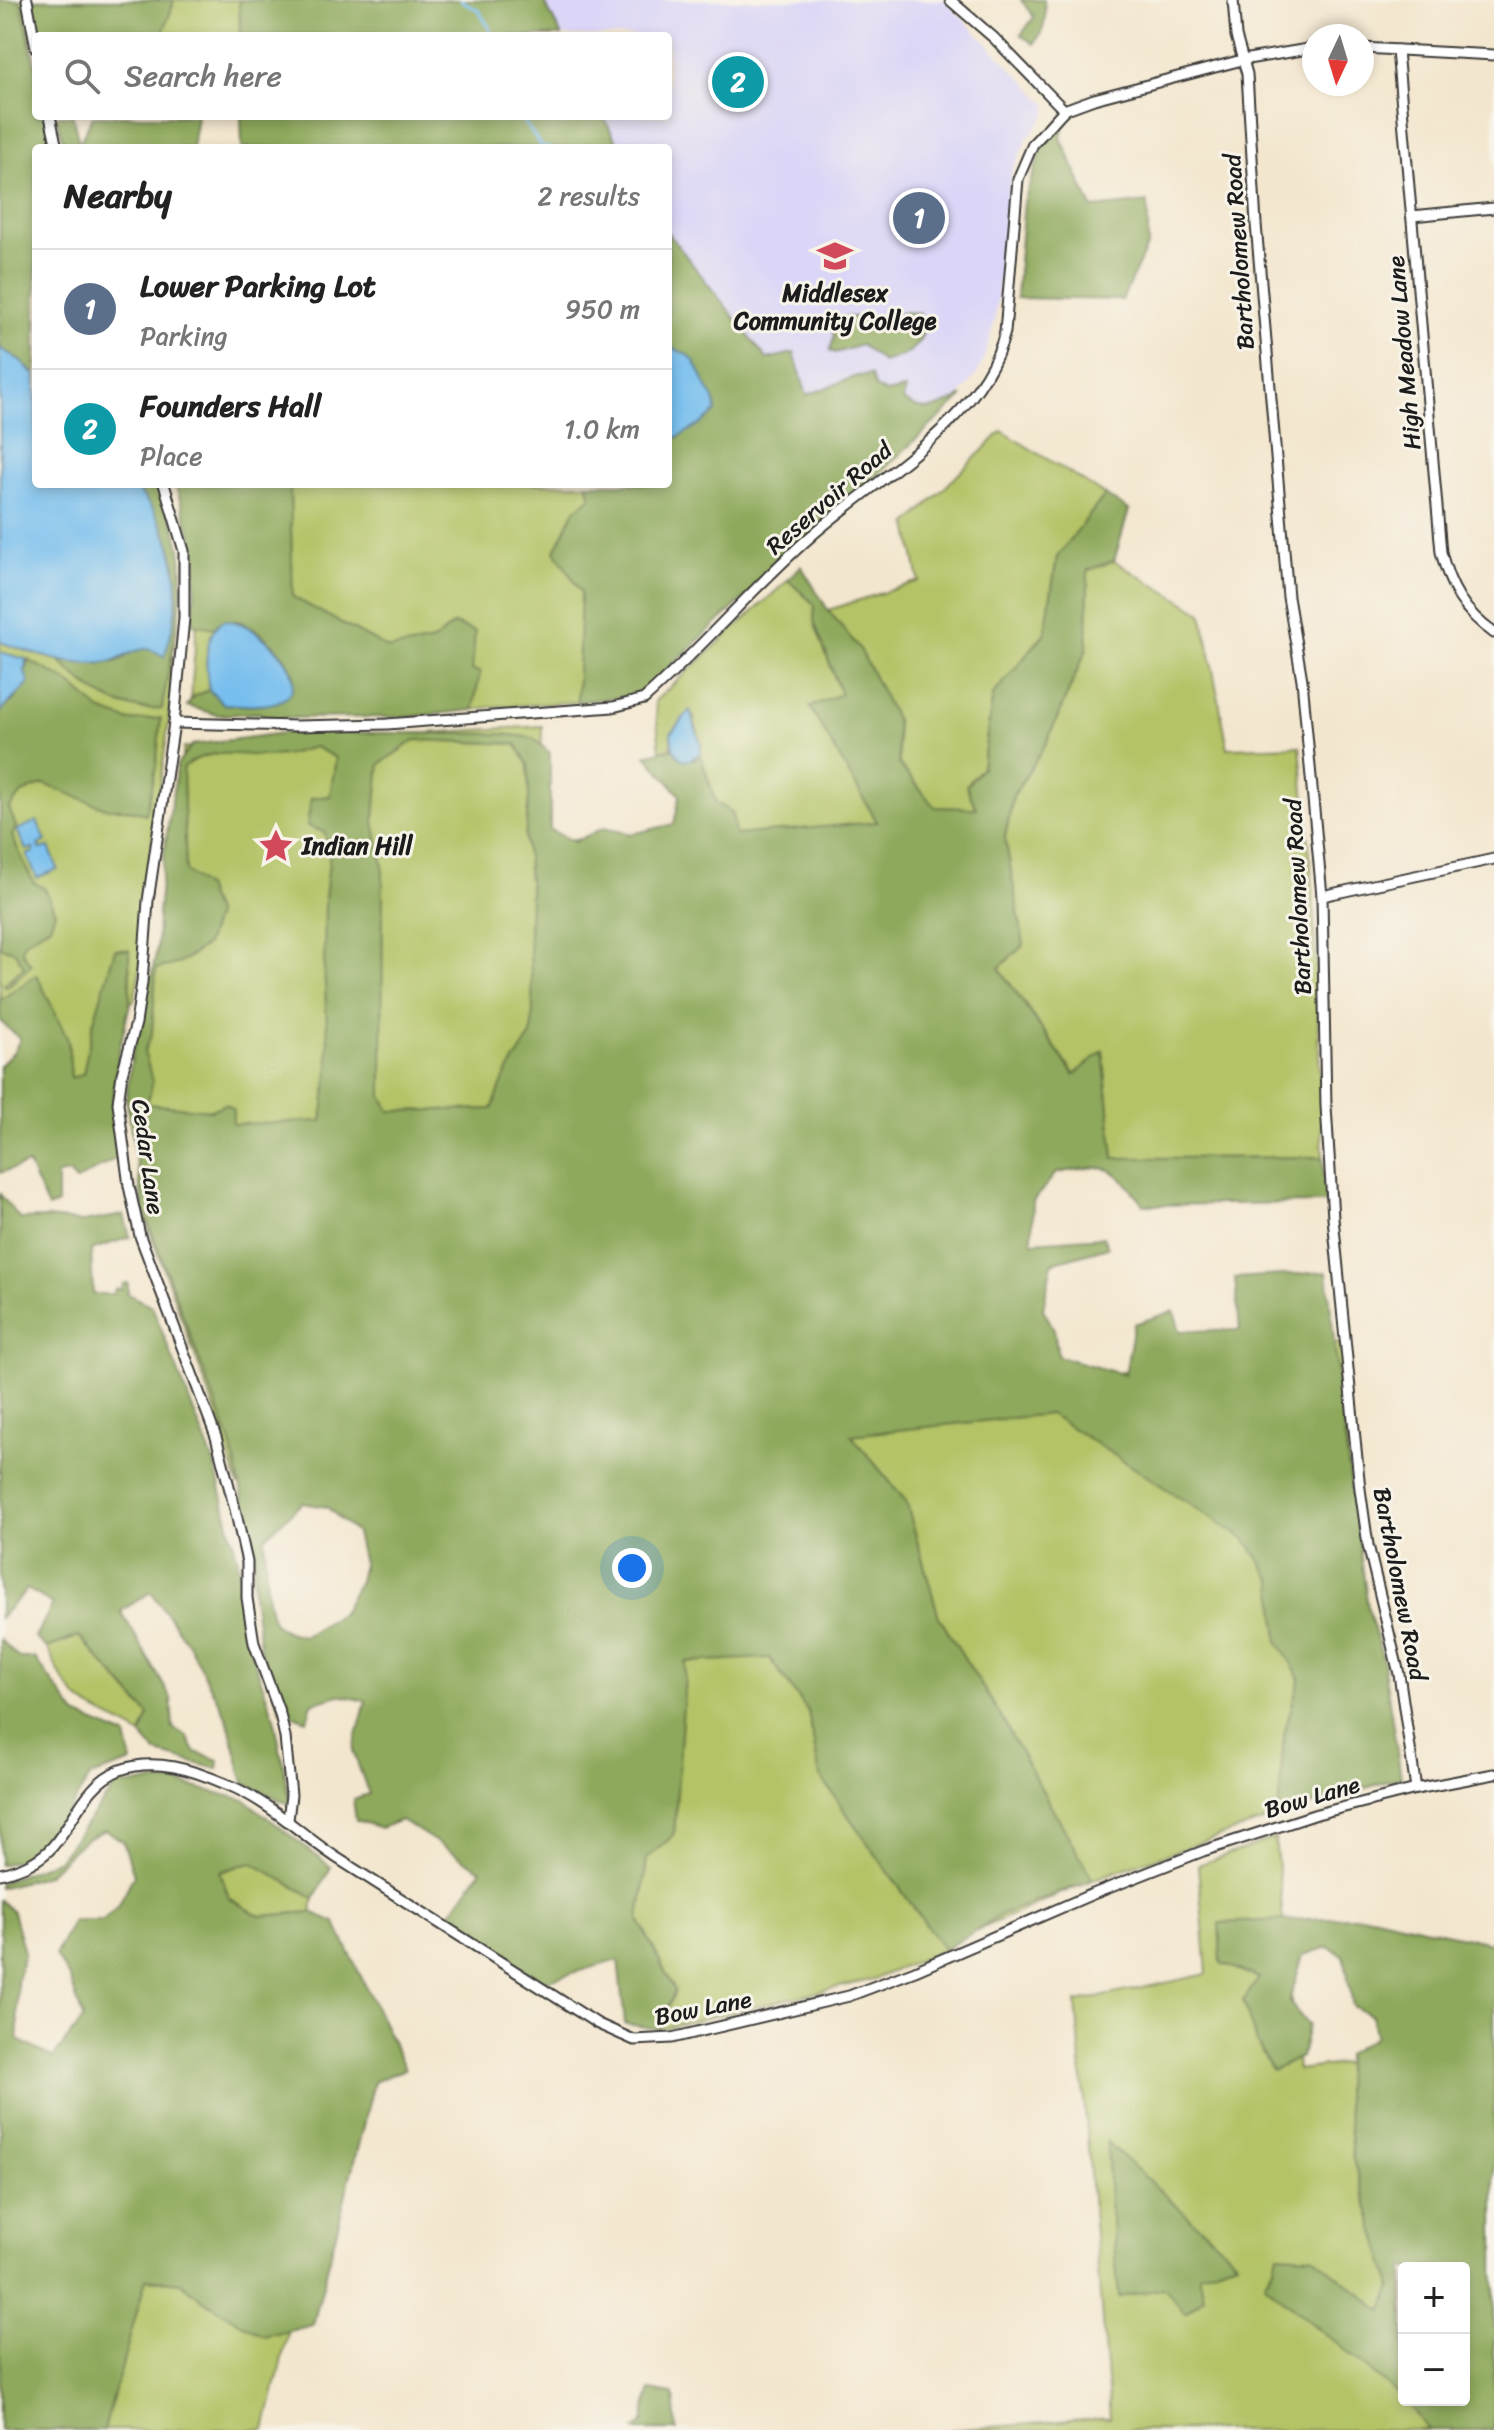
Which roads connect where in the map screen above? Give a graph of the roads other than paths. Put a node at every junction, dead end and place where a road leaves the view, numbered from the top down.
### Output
1 (27, 0) edge
2 (950, 0) edge
3 (1233, 0) edge
4 (33, 32) edge
5 (1374, 49) edge
6 (1302, 50) edge
7 (1397, 50) junction
8 (1494, 55) edge
9 (1242, 60) junction
10 (1064, 110) junction
11 (51, 120) edge
12 (56, 144) edge
13 (1494, 208) edge
14 (1412, 216) junction
15 (165, 488) edge
16 (1494, 633) edge
17 (174, 723) junction
18 (1494, 859) edge
19 (1322, 896) junction
20 (1494, 1774) edge
21 (1416, 1789) junction
22 (288, 1820) junction
23 (0, 1874) edge

1 - 4 street
2 - 10 street
3 - 9 street, Bartholomew Road
5 - 7 street
6 - 9 street, Reservoir Road
7 - 8 street
7 - 14 street, High Meadow Lane
9 - 10 street, Reservoir Road
9 - 19 street, Bartholomew Road
10 - 17 street, Reservoir Road
11 - 12 street
13 - 14 street
14 - 16 street, High Meadow Lane
15 - 17 street, Cedar Lane
17 - 22 street, Cedar Lane
18 - 19 street
19 - 21 street, Bartholomew Road
20 - 21 street, Bow Lane
21 - 22 street, Bow Lane
22 - 23 street, Bow Lane

